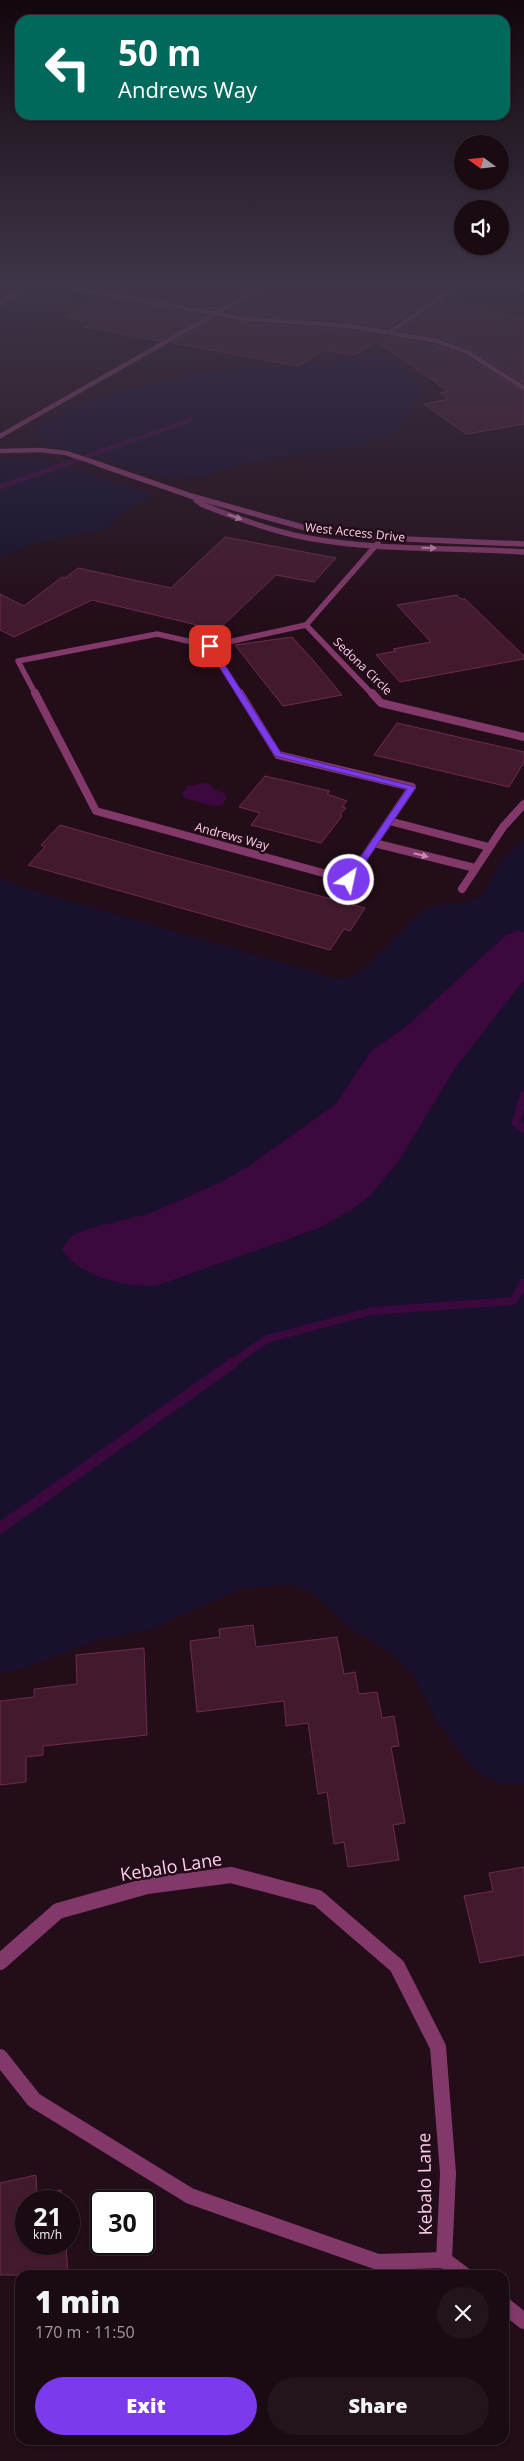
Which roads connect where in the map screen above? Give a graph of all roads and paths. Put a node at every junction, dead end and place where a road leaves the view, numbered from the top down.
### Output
1 (64, 400) edge
2 (0, 436) edge
3 (0, 451) edge
4 (191, 496) junction
5 (382, 538) junction
6 (524, 544) edge
7 (375, 546) junction
8 (524, 552) edge
9 (306, 625) junction
10 (210, 646) junction
11 (524, 737) edge
12 (524, 804) edge
13 (389, 821) junction
14 (374, 843) junction
15 (489, 847) junction
16 (475, 868) junction
17 (462, 890) dead end
18 (0, 1962) edge
19 (0, 2057) edge
20 (444, 2260) junction
21 (457, 2270) edge
22 (509, 2309) edge
23 (524, 2321) edge

1 - 2 street
3 - 4 street, West Access Drive
4 - 5 street, West Access Drive
4 -> 7 street, West Access Drive
5 - 6 street, West Access Drive
5 - 7 street
7 -> 8 street, West Access Drive
7 - 9 street
9 - 10 street, Andrews Way
9 - 11 street, Sedona Circle
10 - 13 street, Andrews Way
10 - 14 street, Andrews Way
12 - 15 street
13 - 14 street, Andrews Way
13 - 15 street
14 -> 16 street
15 - 16 street
16 - 17 street
18 - 20 street, Kebalo Lane
19 - 20 street
20 - 21 street
22 - 23 street

